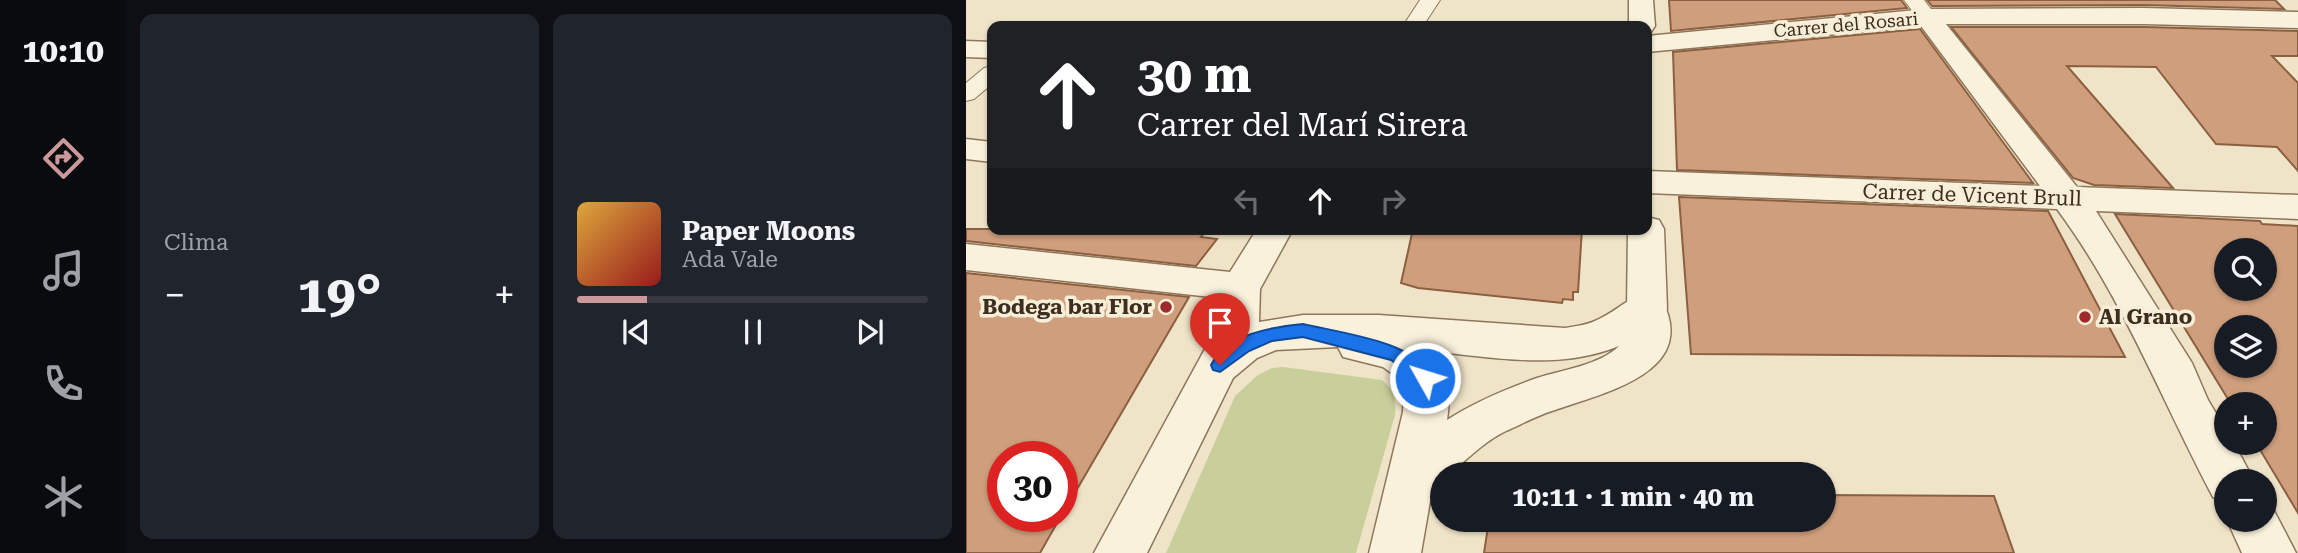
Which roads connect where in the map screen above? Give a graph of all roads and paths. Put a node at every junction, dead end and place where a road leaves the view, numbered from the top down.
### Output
1 (1430, 0) edge
2 (1642, 0) edge
3 (1920, 8) edge
4 (2298, 20) edge
5 (1416, 21) edge
6 (1642, 21) edge
7 (1652, 43) edge
8 (966, 49) edge
9 (987, 50) edge
10 (987, 77) edge
11 (966, 94) edge
12 (966, 149) edge
13 (987, 151) edge
14 (1652, 182) edge
15 (2067, 200) junction
16 (2298, 207) edge
17 (1272, 235) edge
18 (1646, 235) edge
19 (966, 257) edge
20 (1240, 289) junction
21 (1647, 309) junction
22 (1303, 331) junction
23 (1220, 365) junction
24 (2223, 469) edge
25 (1410, 478) junction
26 (2259, 532) edge
27 (1120, 553) edge
28 (1395, 553) edge
29 (2270, 553) edge

1 - 5 street
2 - 6 street
3 - 4 street, Carrer del Rosari
3 - 7 street, Carrer del Rosari
3 - 15 street
8 - 9 street
10 - 11 street
12 - 13 street
14 - 15 street, Carrer de Vicent Brull
15 - 16 street, Carrer de Vicent Brull
15 - 24 street
17 - 20 street
18 - 21 street
19 - 20 street
20 - 23 street
21 - 22 street
21 - 25 street
22 - 23 street
22 - 25 street
23 - 27 street
25 - 28 street
26 - 29 street

